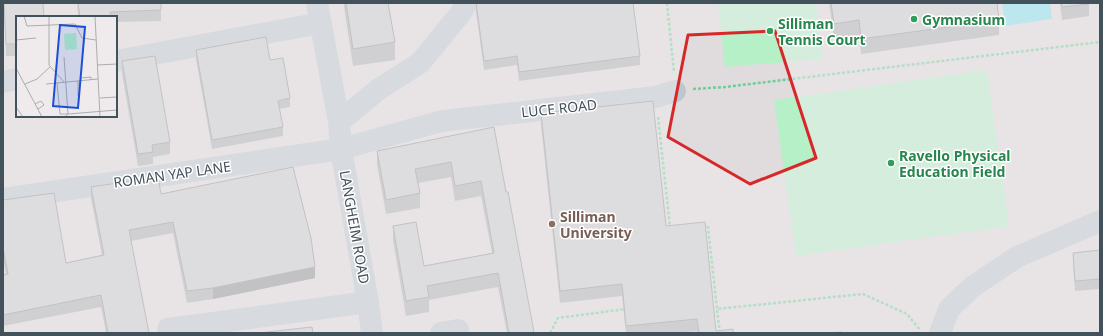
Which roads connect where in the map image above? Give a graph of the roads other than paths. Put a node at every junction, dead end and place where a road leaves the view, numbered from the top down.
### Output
1 (467, 3) edge
2 (319, 13) edge
3 (117, 61) edge
4 (16, 79) edge
5 (3, 82) edge
6 (666, 94) road end
7 (339, 122) junction
8 (341, 149) junction
9 (3, 199) edge
10 (1100, 221) edge
11 (368, 302) junction
12 (168, 328) dead end
13 (372, 333) edge
14 (940, 333) edge

1 - 7 street
2 - 3 street
2 - 7 street, LANGHEIM ROAD
4 - 5 street
6 - 8 street, LUCE ROAD
7 - 8 street, LANGHEIM ROAD
8 - 9 street, ROMAN YAP LANE
8 - 11 street, LANGHEIM ROAD
10 - 14 street
11 - 12 street
11 - 13 street, LANGHEIM ROAD

